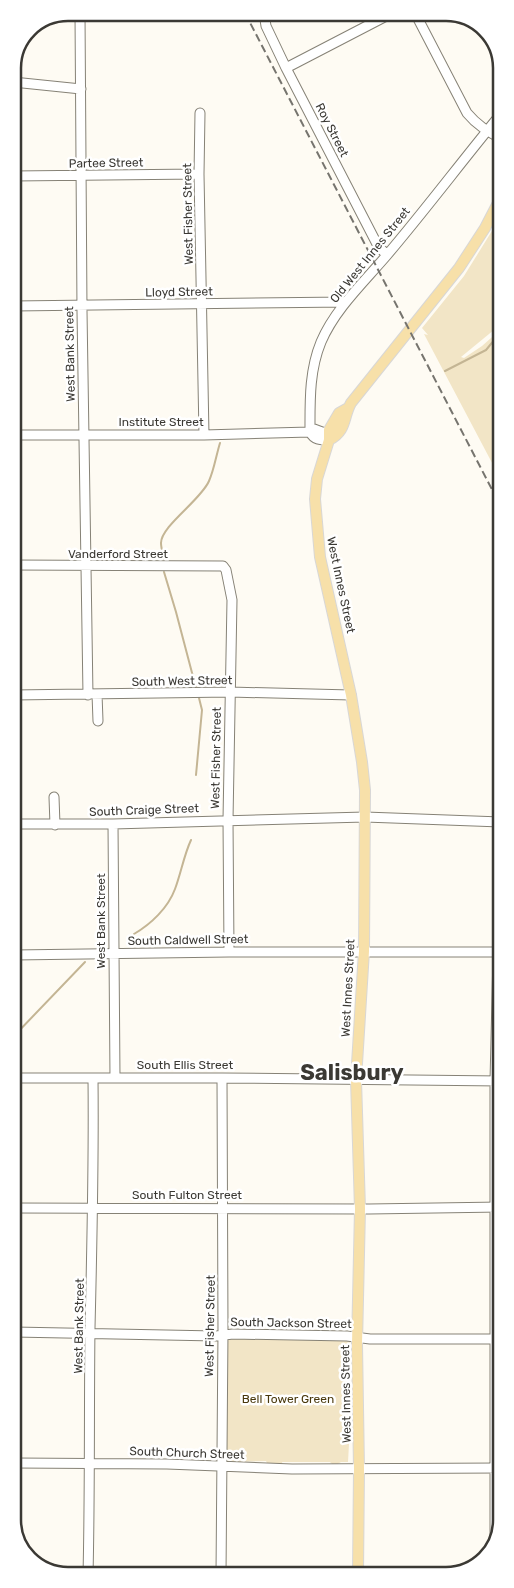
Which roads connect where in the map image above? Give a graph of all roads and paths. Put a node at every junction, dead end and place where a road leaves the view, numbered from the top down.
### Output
1 (80, 21) edge
2 (265, 21) edge
3 (377, 21) edge
4 (419, 21) edge
5 (286, 68) junction
6 (21, 83) edge
7 (81, 89) junction
8 (200, 113) dead end
9 (493, 123) edge
10 (486, 131) junction
11 (493, 134) edge
12 (199, 174) junction
13 (21, 176) edge
14 (82, 176) junction
15 (493, 213) edge
16 (387, 255) junction
17 (346, 302) junction
18 (201, 303) junction
19 (21, 306) edge
20 (82, 306) junction
21 (310, 432) junction
22 (21, 435) edge
23 (84, 435) junction
24 (204, 435) junction
25 (329, 440) junction
26 (21, 565) edge
27 (86, 566) junction
28 (223, 566) joint
29 (230, 692) junction
30 (93, 694) junction
31 (21, 695) edge
32 (351, 695) junction
33 (98, 721) dead end
34 (54, 797) dead end
35 (365, 818) junction
36 (228, 820) junction
37 (493, 822) edge
38 (21, 824) edge
39 (113, 824) junction
40 (55, 825) junction
41 (364, 951) junction
42 (229, 952) junction
43 (493, 952) edge
44 (114, 954) junction
45 (21, 955) edge
46 (21, 1078) edge
47 (93, 1078) junction
48 (115, 1078) junction
49 (222, 1078) junction
50 (356, 1080) junction
51 (493, 1081) edge
52 (493, 1207) edge
53 (21, 1208) edge
54 (93, 1208) junction
55 (222, 1208) junction
56 (360, 1209) junction
57 (21, 1332) edge
58 (90, 1333) junction
59 (223, 1335) junction
60 (358, 1337) junction
61 (493, 1339) edge
62 (21, 1462) edge
63 (91, 1464) junction
64 (221, 1466) junction
65 (493, 1468) edge
66 (359, 1469) junction
67 (88, 1567) edge
68 (221, 1567) edge
69 (358, 1567) edge

1 - 7 street, West Bank Street
2 - 5 street, Roy Street
3 - 5 street
4 - 10 street
5 - 16 street, Roy Street
6 - 7 street
7 - 14 street, West Bank Street
8 - 12 street, West Fisher Street
9 - 10 street, Old West Innes Street
10 - 11 street
10 - 16 street, Old West Innes Street
12 - 14 street, Partee Street
12 - 18 street, West Fisher Street
13 - 14 street, Partee Street
14 - 20 street, West Bank Street
15 - 25 main road, West Innes Street
16 - 17 street, Old West Innes Street
17 - 18 street, Lloyd Street
17 - 21 street, Old West Innes Street
18 - 20 street, Lloyd Street
18 - 24 street, West Fisher Street
19 - 20 street, Lloyd Street
20 - 23 street, West Bank Street
21 - 24 street, Institute Street
21 - 25 street, Institute Street
22 - 23 street, Institute Street
23 - 24 street, Institute Street
23 - 27 street, West Bank Street
25 - 32 main road, West Innes Street
26 - 27 street, Vanderford Street
27 - 28 street, Vanderford Street
27 - 30 street, West Bank Street
28 - 29 street, West Fisher Street
29 - 30 street, South West Street
29 - 32 street, South West Street
29 - 36 street, West Fisher Street
30 - 31 street, South West Street
30 - 33 street, West Bank Street
32 - 35 main road, West Innes Street
34 - 40 street
35 - 36 street, South Craige Street
35 - 37 street, South Craige Street
35 - 41 main road, West Innes Street
36 - 39 street, South Craige Street
36 - 42 street, West Fisher Street
38 - 40 street, South Craige Street
39 - 40 street, South Craige Street
39 - 44 street, West Bank Street
41 - 42 street, South Caldwell Street
41 - 43 street, South Caldwell Street
41 - 50 main road, West Innes Street
42 - 44 street, South Caldwell Street
44 - 45 street, South Caldwell Street
44 - 48 street, West Bank Street
46 - 47 street, South Ellis Street
47 - 48 street, South Ellis Street
47 - 54 street, West Bank Street
48 - 49 street, South Ellis Street
49 - 50 street, South Ellis Street
49 - 55 street, West Fisher Street
50 - 51 street, South Ellis Street
50 - 56 main road, West Innes Street
52 - 56 street, South Fulton Street
53 - 54 street, South Fulton Street
54 - 55 street, South Fulton Street
54 - 58 street, West Bank Street
55 - 56 street, South Fulton Street
55 - 59 street, West Fisher Street
56 - 60 main road, West Innes Street
57 - 58 street, South Jackson Street
58 - 59 street, South Jackson Street
58 - 63 street, West Bank Street
59 - 60 street, South Jackson Street
59 - 64 street, West Fisher Street
60 - 61 street, South Jackson Street
60 - 66 main road, West Innes Street
62 - 63 street, South Church Street
63 - 64 street, South Church Street
63 - 67 street, West Bank Street
64 - 66 street, South Church Street
64 - 68 street, West Fisher Street
65 - 66 street, South Church Street
66 - 69 main road, West Innes Street

